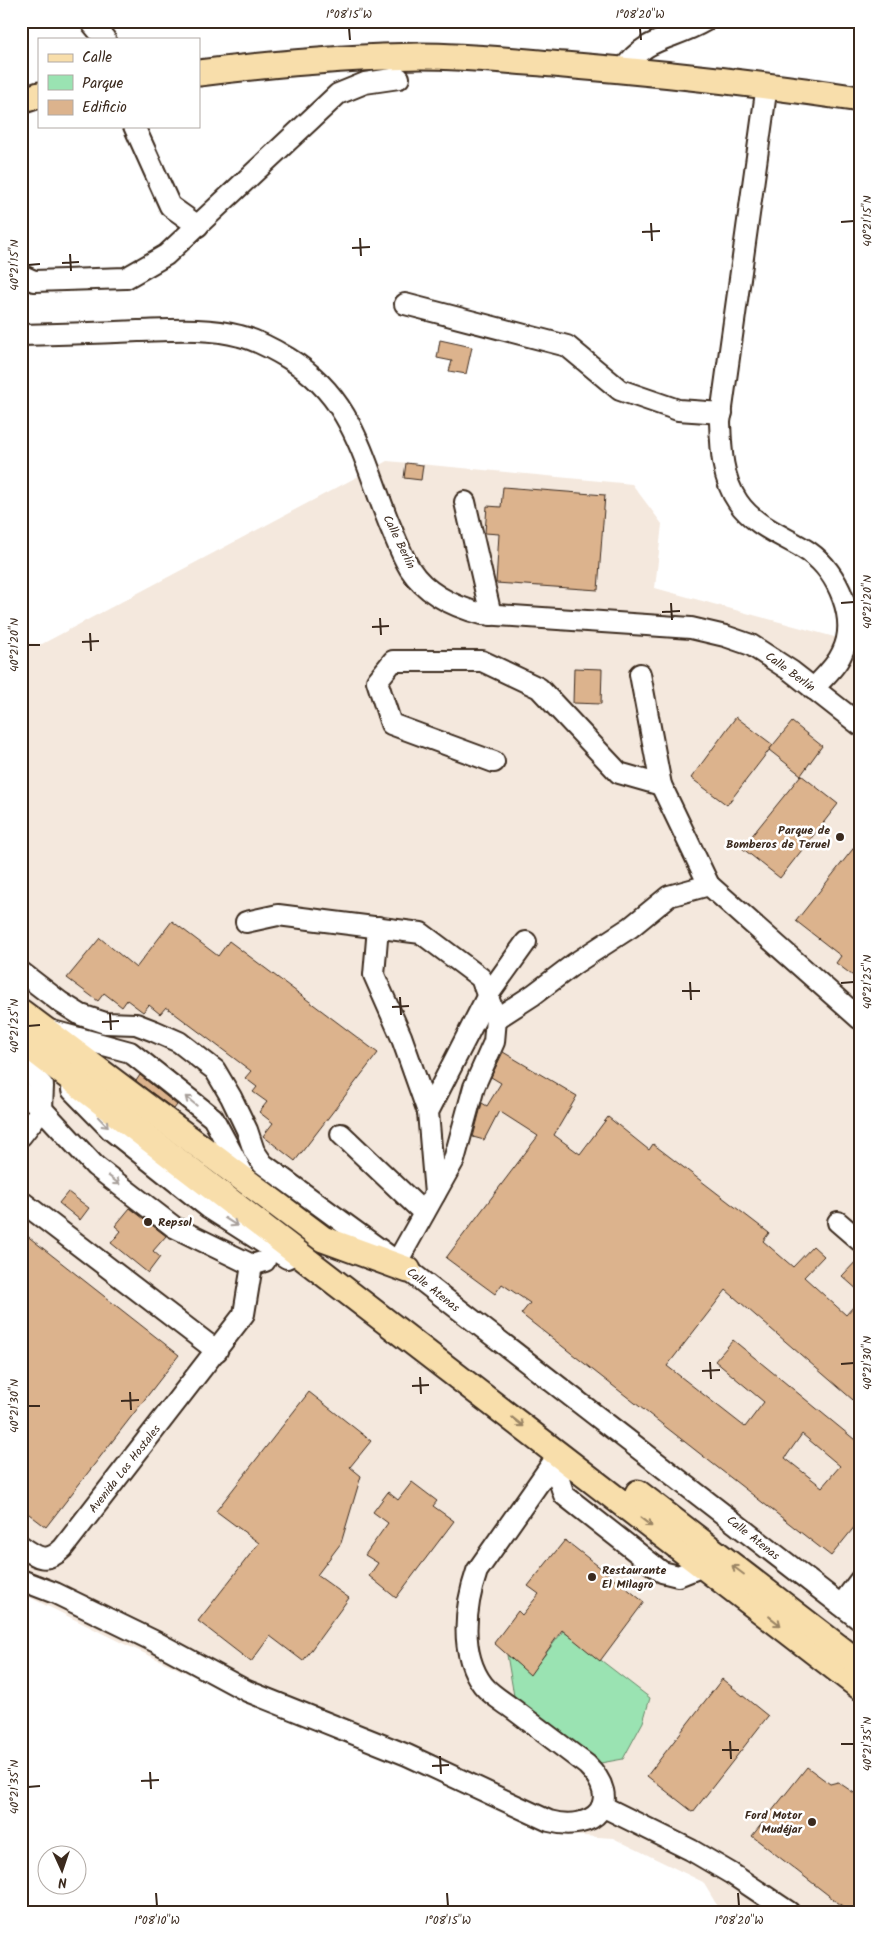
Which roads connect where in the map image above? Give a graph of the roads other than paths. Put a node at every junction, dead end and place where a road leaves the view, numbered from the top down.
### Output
1 (90, 21) edge
2 (704, 21) edge
3 (104, 38) edge
4 (623, 70) junction
5 (200, 73) edge
6 (399, 78) dead end
7 (767, 85) junction
8 (38, 94) edge
9 (38, 94) edge
10 (21, 95) edge
11 (860, 99) edge
12 (21, 101) edge
13 (135, 128) edge
14 (198, 226) junction
15 (21, 275) edge
16 (405, 304) dead end
17 (21, 335) edge
18 (722, 413) junction
19 (465, 502) dead end
20 (490, 615) junction
21 (640, 674) dead end
22 (814, 688) junction
23 (860, 725) edge
24 (494, 762) dead end
25 (661, 785) junction
26 (709, 885) junction
27 (246, 922) dead end
28 (378, 927) junction
29 (526, 942) dead end
30 (21, 972) edge
31 (488, 995) junction
32 (21, 1012) edge
33 (496, 1019) junction
34 (860, 1019) edge
35 (105, 1024) junction
36 (28, 1040) edge
37 (130, 1052) junction
38 (21, 1091) edge
39 (42, 1109) junction
40 (428, 1112) junction
41 (213, 1118) junction
42 (341, 1134) dead end
43 (21, 1136) edge
44 (254, 1151) junction
45 (248, 1182) junction
46 (435, 1194) junction
47 (21, 1201) edge
48 (268, 1211) junction
49 (424, 1213) junction
50 (838, 1222) dead end
51 (860, 1240) edge
52 (283, 1256) junction
53 (252, 1265) junction
54 (402, 1266) junction
55 (412, 1340) junction
56 (217, 1350) junction
57 (559, 1454) junction
58 (21, 1546) edge
59 (46, 1557) junction
60 (21, 1580) edge
61 (860, 1580) edge
62 (44, 1589) junction
63 (840, 1605) junction
64 (860, 1620) edge
65 (820, 1656) junction
66 (860, 1664) edge
67 (860, 1681) edge
68 (860, 1687) edge
69 (602, 1806) junction
70 (788, 1912) edge

1 - 3 street
2 - 4 street
4 - 5 main road
4 - 7 main road
6 - 14 street
7 - 11 main road
7 - 18 street
8 - 10 main road
9 - 12 main road
13 - 14 street
14 - 15 street
16 - 18 street
17 - 20 street, Calle Berlín
18 - 22 street
19 - 20 street
20 - 22 street, Calle Berlín
21 - 25 street
22 - 23 street, Calle Berlín
24 - 25 street
25 - 26 street
26 - 33 street
26 - 34 street
27 - 28 street
28 - 31 street
28 - 40 street
29 - 31 street
30 - 35 street, Calle Atenas
31 - 33 street
31 - 40 street
32 - 36 main road
33 - 46 street
35 - 37 street
35 - 44 street, Calle Atenas
36 - 37 street
36 - 39 street
36 - 45 main road
36 - 48 main road
36 -> 52 street
36 - 55 main road
41 -> 37 street
38 - 39 street
39 - 43 street
39 -> 53 street
40 - 46 street
41 - 44 street
41 - 45 street
42 - 49 street
44 - 54 street, Calle Atenas
45 - 48 street
45 - 54 main road
46 - 49 street
47 - 56 street
66 -> 48 main road
49 - 54 street
50 - 51 street
52 - 53 street
52 - 55 street
53 - 56 street, Avenida Los Hostales
54 - 63 street, Calle Atenas
55 -> 57 main road
56 - 59 street, Avenida Los Hostales
57 -> 65 main road
57 - 69 street
58 - 59 street
59 - 62 street
60 - 62 street
61 - 63 street
62 - 69 street
63 - 64 street, Calle Atenas
65 - 67 main road
65 - 68 main road
69 - 70 street

